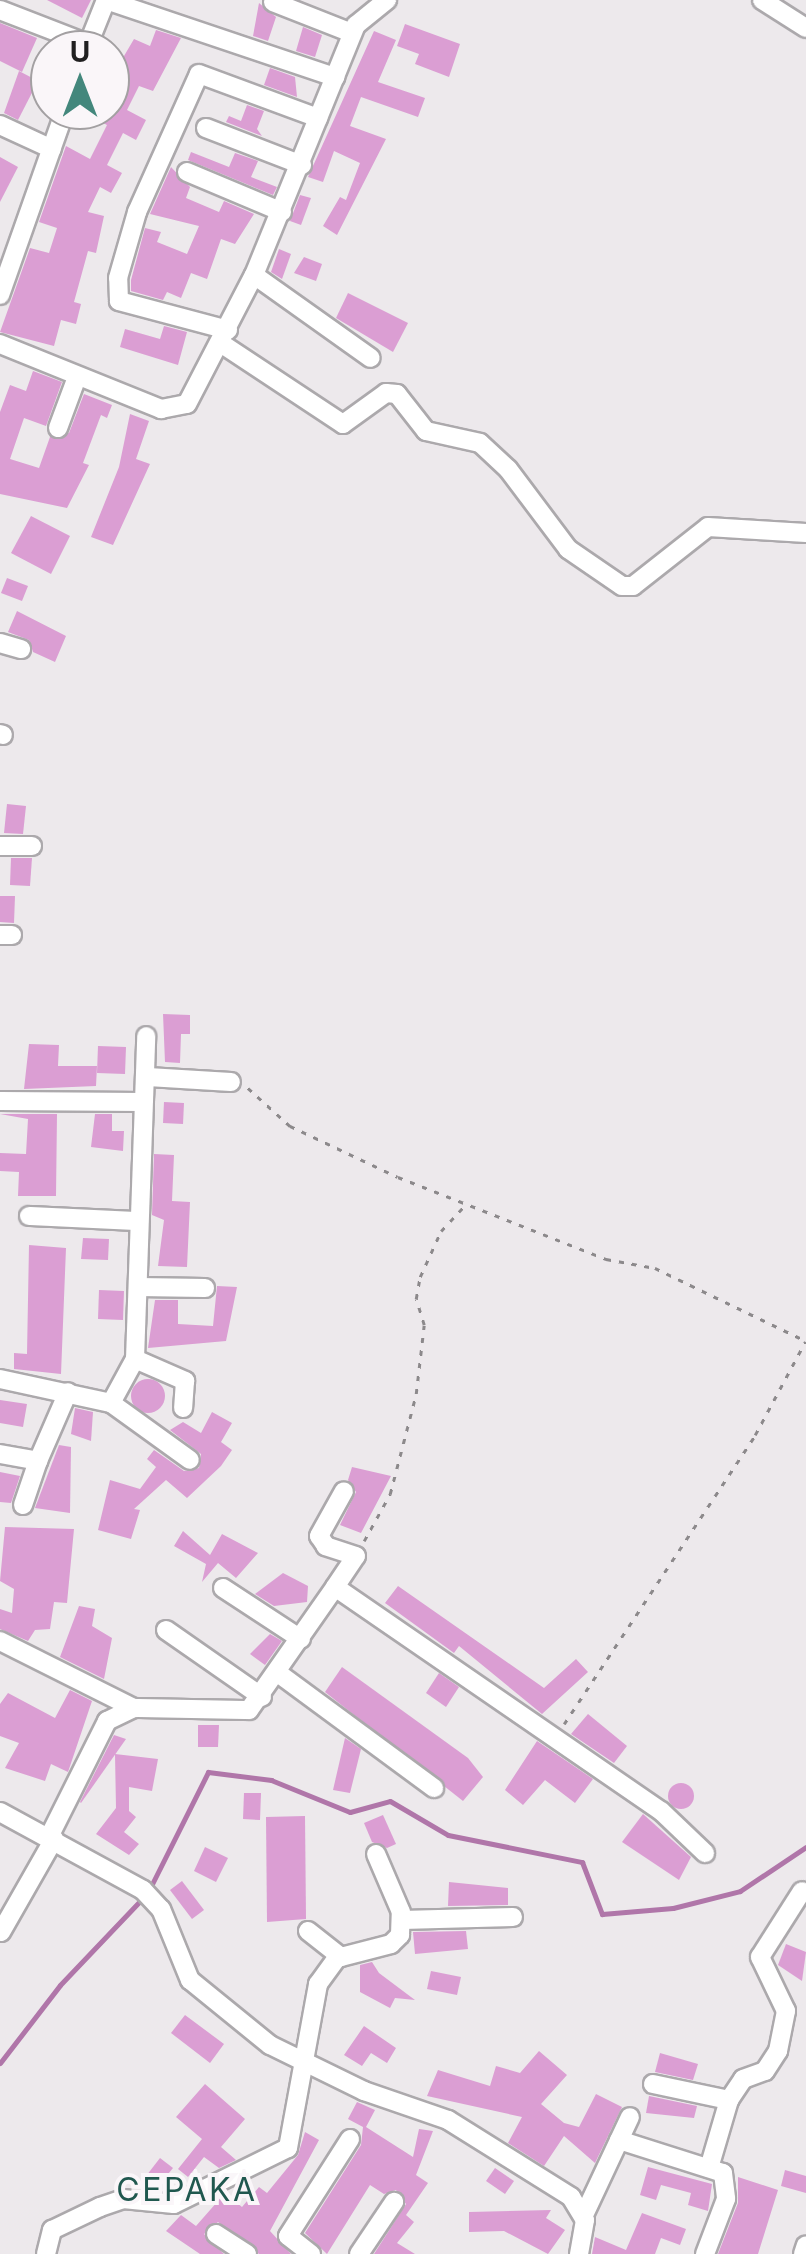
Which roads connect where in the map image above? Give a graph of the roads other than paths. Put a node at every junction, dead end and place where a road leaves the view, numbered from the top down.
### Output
1 (106, 0) edge
2 (387, 0) edge
3 (762, 0) edge
4 (273, 2) dead end
5 (0, 10) edge
6 (806, 28) edge
7 (47, 30) edge
8 (94, 30) edge
9 (352, 33) junction
10 (335, 77) junction
11 (318, 118) junction
12 (0, 125) edge
13 (206, 128) dead end
14 (58, 130) edge
15 (52, 149) junction
16 (302, 166) junction
17 (186, 172) dead end
18 (282, 212) junction
19 (0, 227) edge
20 (18, 235) junction
21 (254, 275) junction
22 (0, 295) edge
23 (225, 337) junction
24 (0, 344) edge
25 (371, 358) dead end
26 (76, 377) junction
27 (58, 428) dead end
28 (806, 533) edge
29 (0, 643) edge
30 (22, 649) dead end
31 (0, 846) edge
32 (32, 846) dead end
33 (146, 1036) dead end
34 (148, 1078) junction
35 (231, 1082) road end
36 (0, 1101) edge
37 (143, 1102) junction
38 (29, 1216) dead end
39 (137, 1220) junction
40 (138, 1287) junction
41 (205, 1288) dead end
42 (135, 1359) junction
43 (0, 1379) edge
44 (68, 1392) junction
45 (111, 1403) junction
46 (183, 1408) dead end
47 (0, 1454) edge
48 (190, 1460) dead end
49 (38, 1461) junction
50 (344, 1491) dead end
51 (23, 1505) dead end
52 (335, 1587) junction
53 (224, 1588) dead end
54 (166, 1630) dead end
55 (301, 1639) junction
56 (0, 1641) edge
57 (278, 1674) junction
58 (262, 1696) junction
59 (134, 1708) junction
60 (434, 1788) dead end
61 (0, 1812) edge
62 (51, 1838) junction
63 (705, 1853) dead end
64 (376, 1854) dead end
65 (802, 1891) dead end
66 (513, 1916) dead end
67 (402, 1920) junction
68 (0, 1932) edge
69 (308, 1932) dead end
70 (341, 1956) junction
71 (302, 2062) junction
72 (653, 2084) dead end
73 (730, 2100) junction
74 (630, 2117) dead end
75 (350, 2138) dead end
76 (619, 2140) junction
77 (709, 2168) junction
78 (394, 2202) dead end
79 (584, 2215) junction
80 (216, 2234) dead end
81 (806, 2245) edge
82 (46, 2254) edge
83 (247, 2254) edge
84 (311, 2254) edge
85 (358, 2254) edge
86 (579, 2254) edge
87 (705, 2254) edge
88 (803, 2254) edge

1 - 8 street
1 - 10 street
2 - 9 street
3 - 6 street
4 - 9 street
5 - 7 street
9 - 10 street
10 - 11 street
11 - 16 street
11 - 23 street
12 - 15 street
13 - 16 street
14 - 15 street
15 - 20 street
16 - 18 street
17 - 18 street
18 - 21 street
19 - 20 street
20 - 22 street
21 - 23 street
21 - 25 street
23 - 26 street
23 - 28 street
24 - 26 street
26 - 27 street
29 - 30 street
31 - 32 street
33 - 34 street
34 - 35 street
34 - 37 street
36 - 37 street
37 - 39 street
38 - 39 street
39 - 40 street
40 - 41 street
40 - 42 street
42 - 45 street
42 - 46 street
43 - 44 street
44 - 45 street
44 - 49 street
45 - 48 street
47 - 49 street
49 - 51 street
50 - 52 street
52 - 55 street
52 - 63 street
53 - 55 street
54 - 58 street
55 - 57 street
56 - 59 street
57 - 58 street
57 - 60 street
58 - 59 street
59 - 62 street
61 - 62 street
62 - 68 street
62 - 71 street
64 - 67 street
65 - 73 street
66 - 67 street
67 - 70 street
69 - 70 street
70 - 71 street
71 - 79 street
71 - 82 street
72 - 73 street
73 - 77 street
74 - 76 street
75 - 84 street
76 - 77 street
76 - 79 street
77 - 87 street
78 - 85 street
79 - 86 street
80 - 83 street
81 - 88 street

